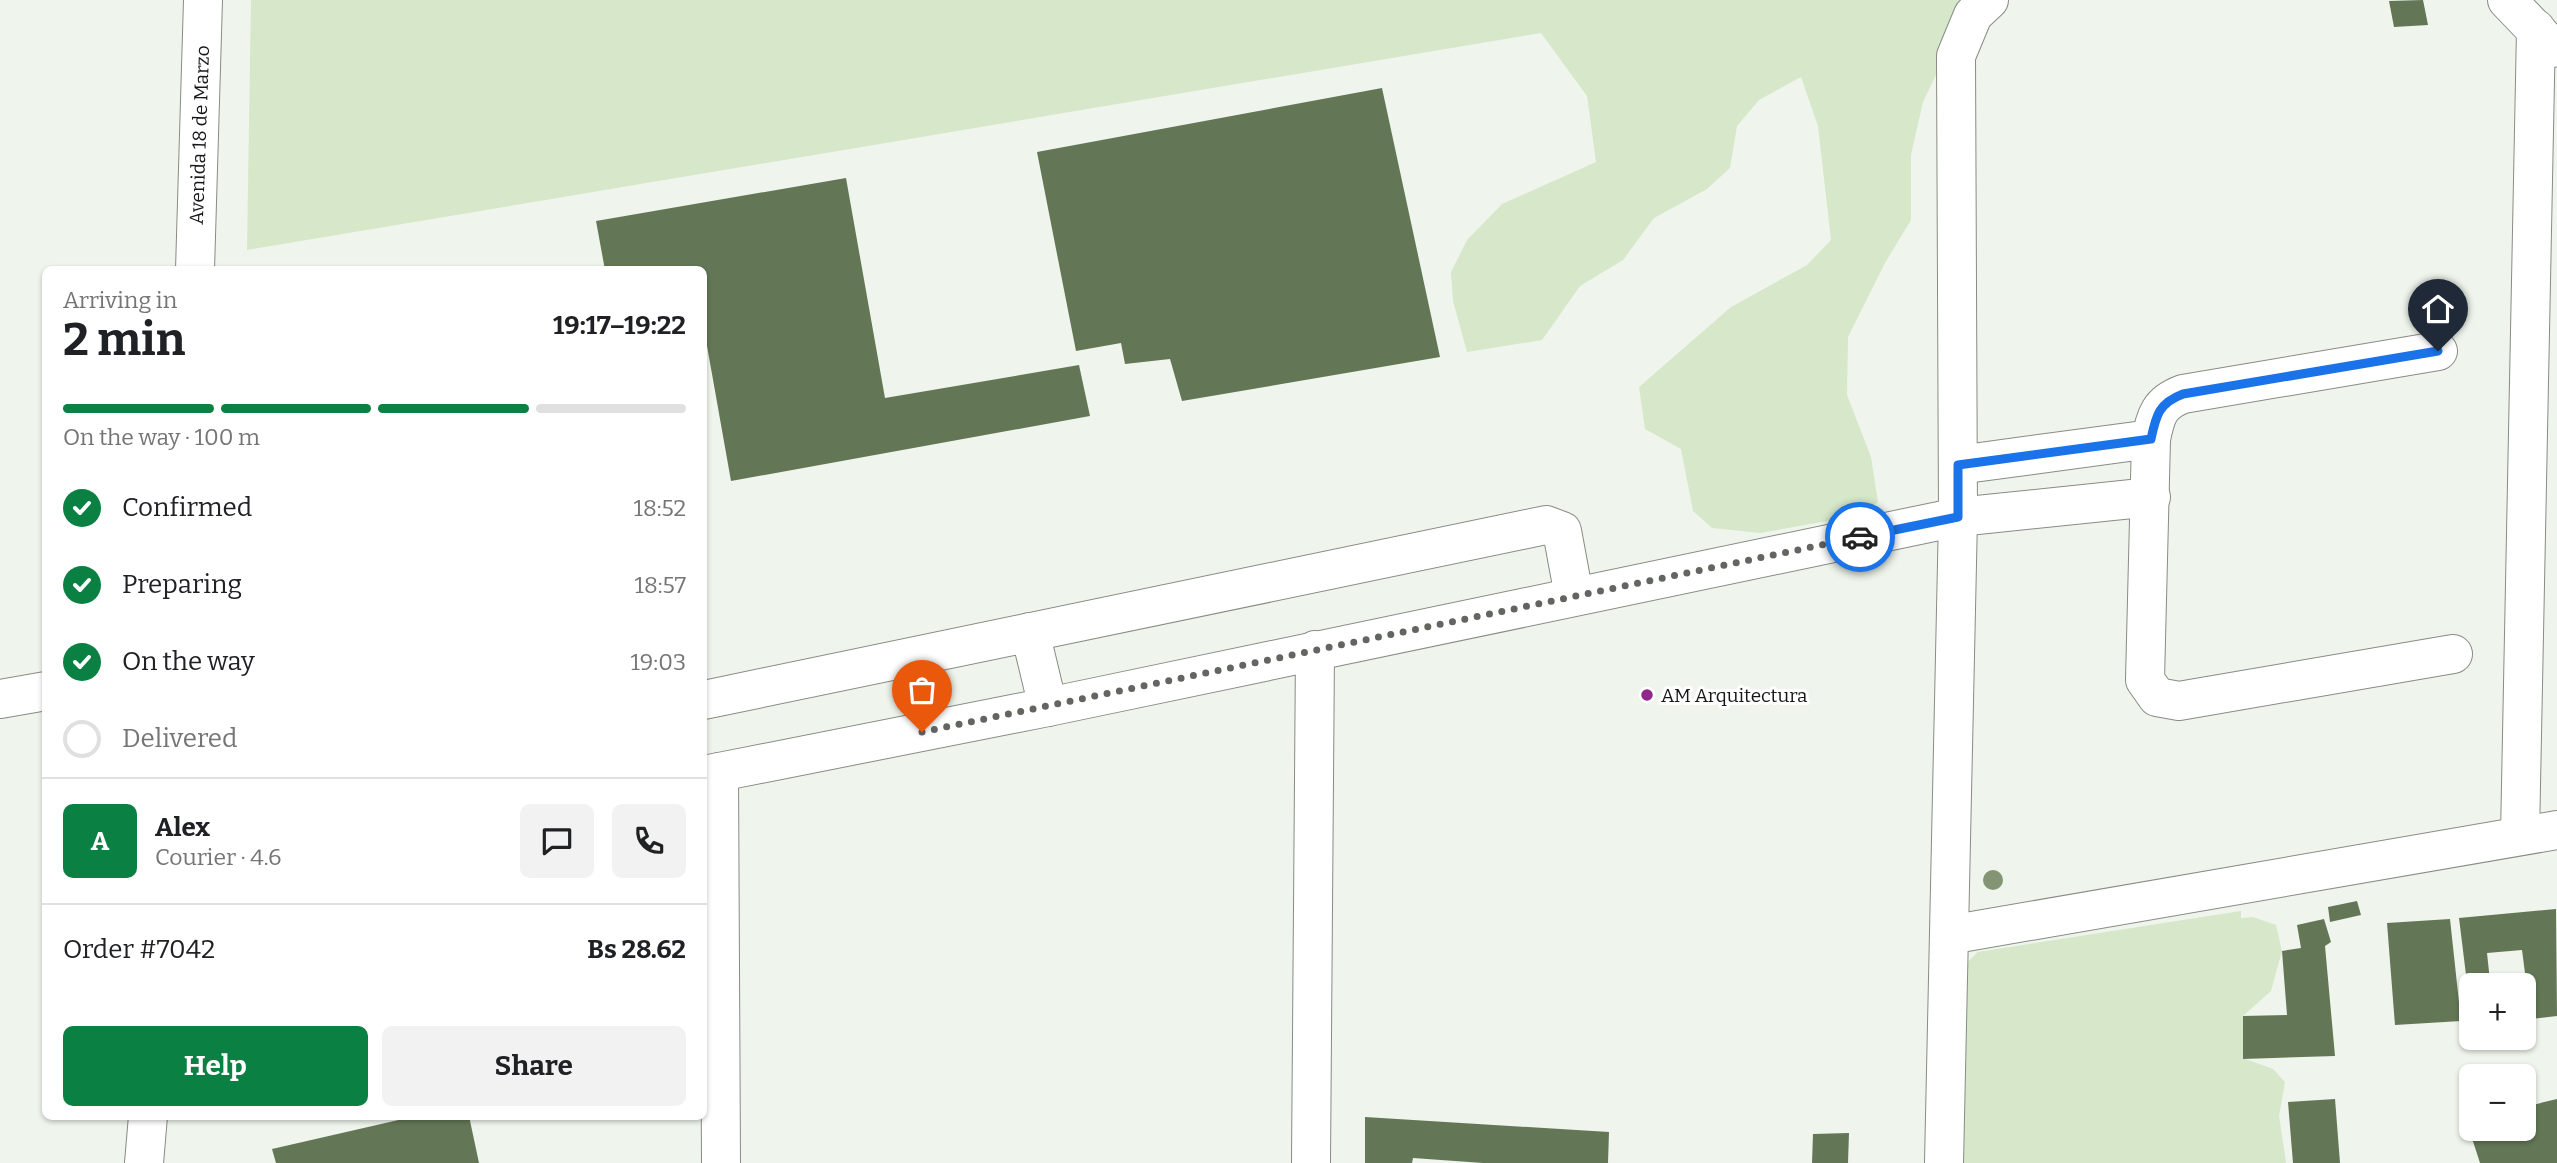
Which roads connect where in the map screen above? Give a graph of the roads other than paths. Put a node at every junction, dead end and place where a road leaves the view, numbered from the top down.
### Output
1 (203, 0) edge
2 (1989, 0) edge
3 (2507, 0) edge
4 (2547, 41) edge
5 (195, 266) edge
6 (2438, 351) dead end
7 (2151, 439) junction
8 (1958, 465) junction
9 (2151, 497) junction
10 (1958, 517) junction
11 (1574, 596) junction
12 (1030, 632) junction
13 (1315, 650) junction
14 (2454, 654) dead end
15 (42, 692) edge
16 (0, 699) edge
17 (707, 699) edge
18 (1048, 707) junction
19 (711, 773) edge
20 (2557, 830) edge
21 (2520, 836) junction
22 (1949, 935) junction
23 (148, 1120) edge
24 (144, 1163) edge
25 (722, 1163) edge
26 (1311, 1163) edge
27 (1944, 1163) edge

1 - 5 street, Avenida 18 de Marzo
2 - 8 street
3 - 4 street
4 - 21 street
6 - 7 street
7 - 8 street
7 - 9 street
8 - 10 street
9 - 10 street
9 - 14 street
10 - 11 street
10 - 22 street
11 - 12 street
11 - 13 street
12 - 17 street
12 - 18 street
13 - 18 street
13 - 26 street
15 - 16 street
18 - 19 street
19 - 25 street
20 - 21 street
21 - 22 street
22 - 27 street
23 - 24 street

